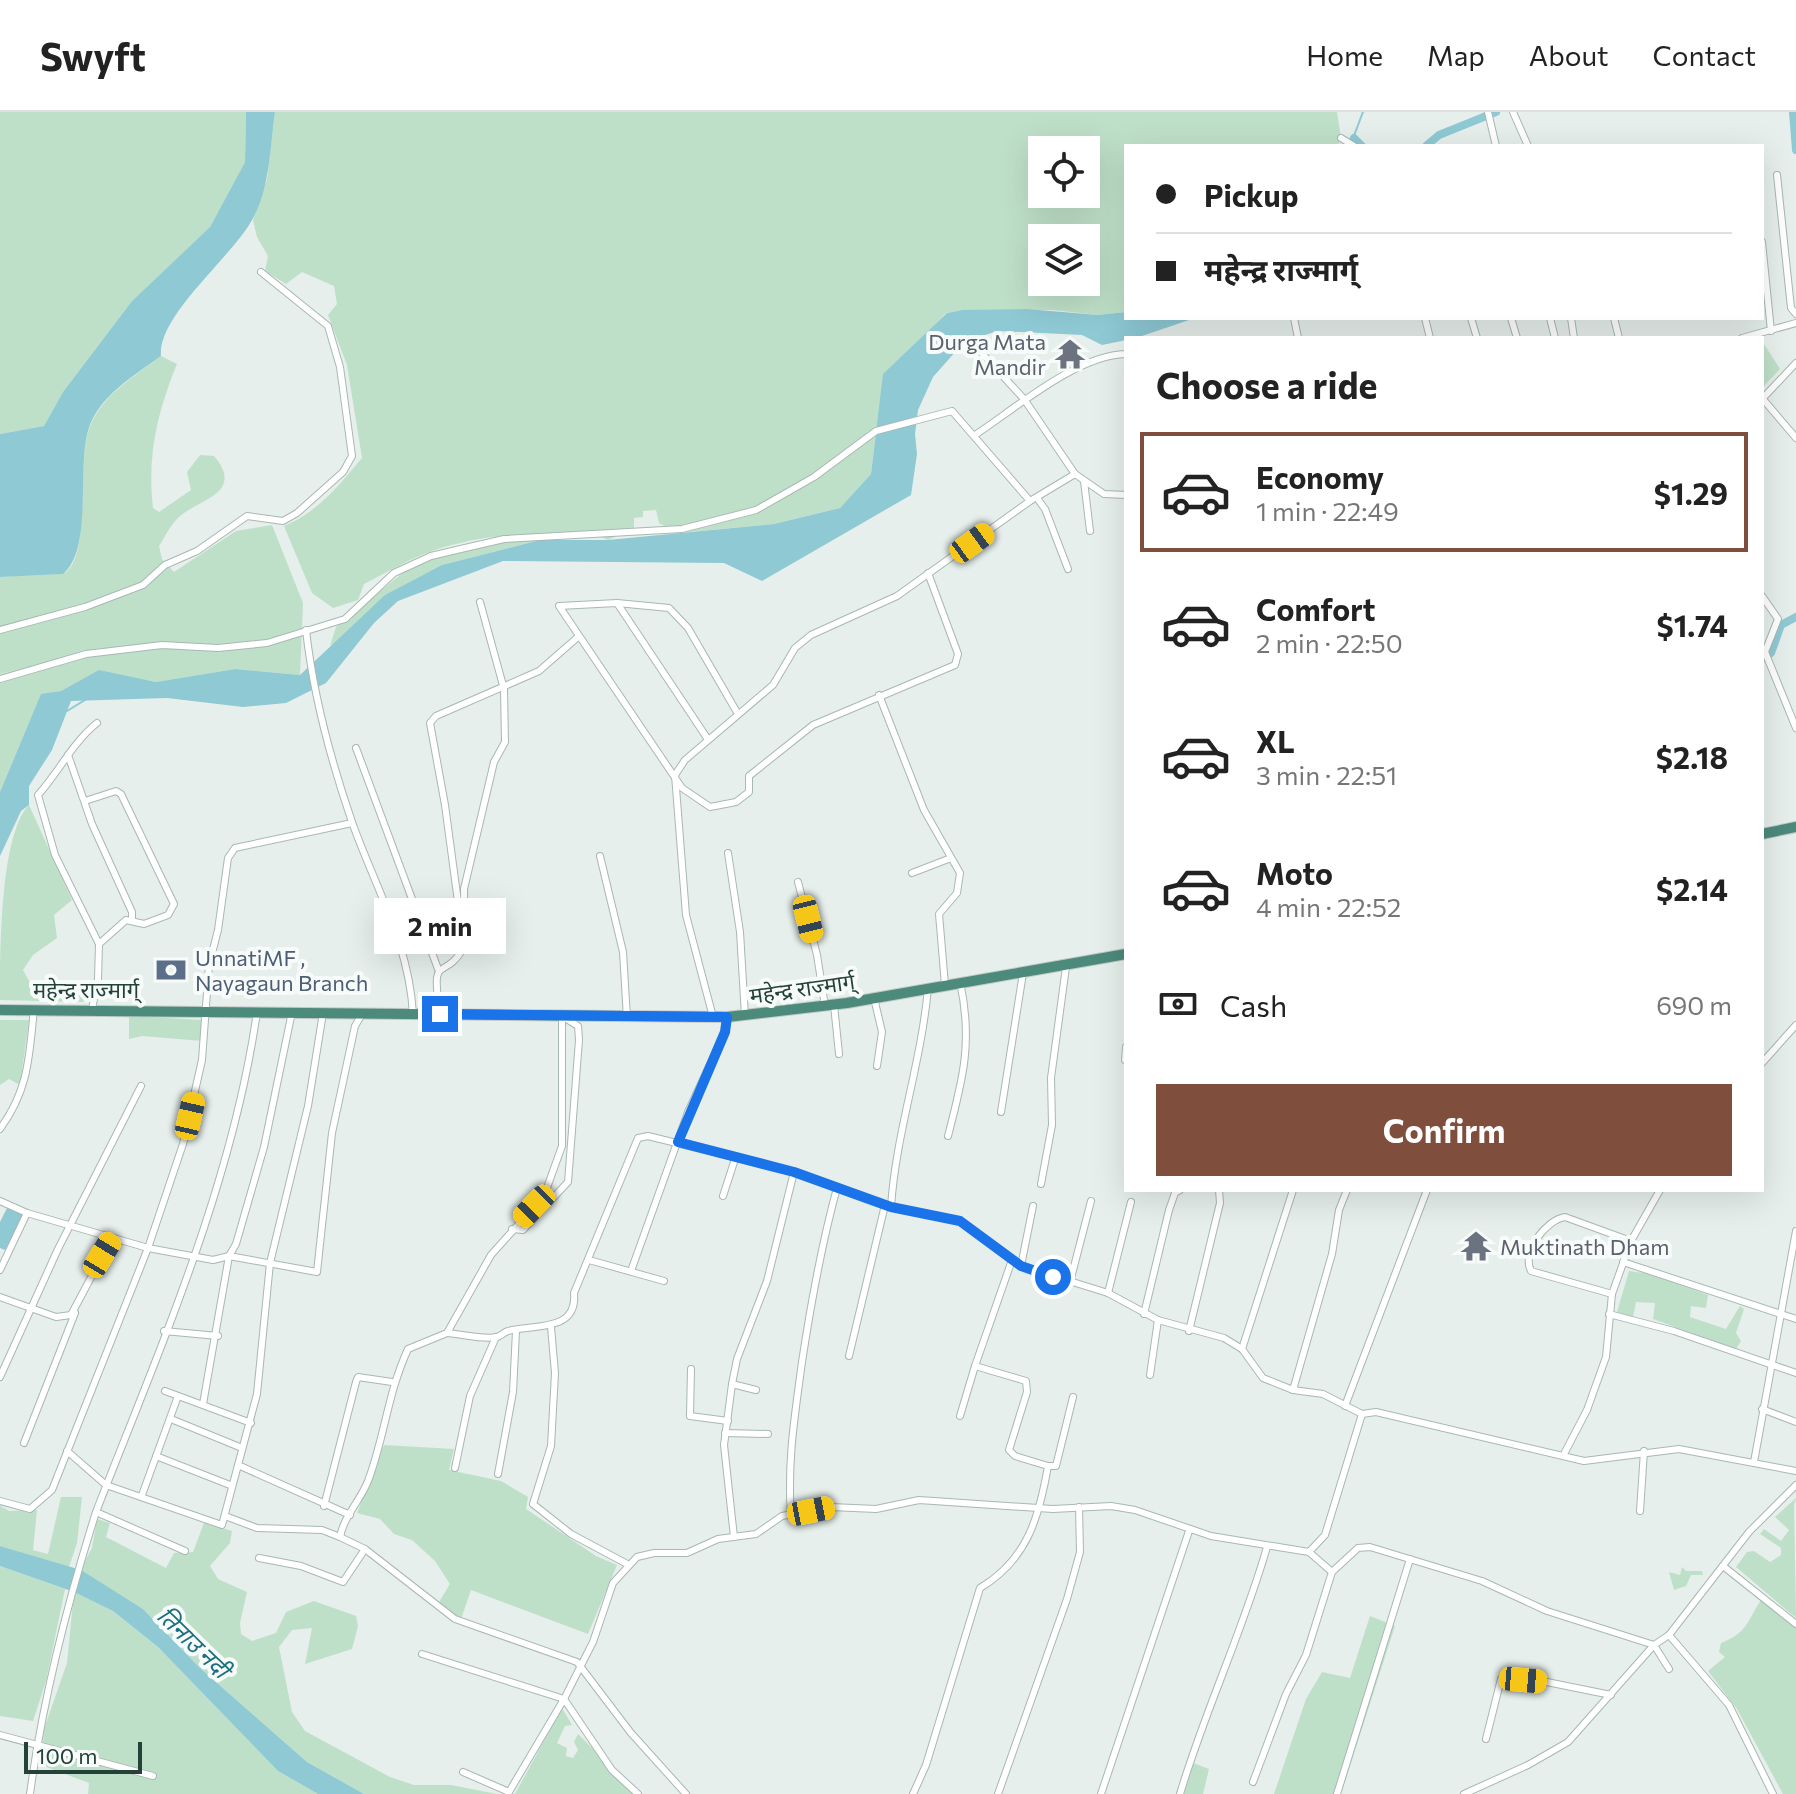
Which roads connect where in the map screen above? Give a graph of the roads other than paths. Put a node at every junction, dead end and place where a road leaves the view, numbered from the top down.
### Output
1 (1488, 112) edge
2 (1513, 112) edge
3 (1341, 138) dead end
4 (1351, 144) edge
5 (1496, 144) edge
6 (1527, 144) edge
7 (1777, 175) dead end
8 (1764, 262) edge
9 (261, 272) dead end
10 (1796, 314) edge
11 (1796, 323) edge
12 (1771, 331) junction
13 (1750, 336) edge
14 (978, 349) dead end
15 (1124, 354) edge
16 (1795, 369) edge
17 (1764, 396) edge
18 (1024, 399) junction
19 (1764, 400) edge
20 (975, 435) junction
21 (1796, 438) edge
22 (1075, 474) junction
23 (1084, 481) junction
24 (1124, 495) edge
25 (1034, 499) junction
26 (1090, 531) dead end
27 (1068, 569) dead end
28 (928, 573) junction
29 (1764, 599) edge
30 (480, 602) dead end
31 (617, 603) junction
32 (0, 630) edge
33 (306, 630) junction
34 (578, 637) junction
35 (1764, 653) edge
36 (0, 679) edge
37 (504, 689) junction
38 (879, 695) junction
39 (738, 714) junction
40 (97, 723) dead end
41 (1796, 728) edge
42 (707, 738) junction
43 (356, 748) dead end
44 (68, 755) junction
45 (675, 775) junction
46 (85, 801) junction
47 (352, 823) junction
48 (1796, 827) edge
49 (1764, 834) edge
50 (728, 853) dead end
51 (600, 856) dead end
52 (951, 858) junction
53 (912, 873) dead end
54 (798, 882) dead end
55 (132, 919) junction
56 (99, 944) junction
57 (465, 945) junction
58 (1124, 954) edge
59 (1066, 967) junction
60 (438, 969) junction
61 (1023, 970) junction
62 (960, 982) junction
63 (945, 985) junction
64 (928, 988) junction
65 (874, 998) junction
66 (830, 1005) junction
67 (34, 1009) junction
68 (92, 1009) junction
69 (0, 1010) edge
70 (207, 1010) junction
71 (257, 1012) junction
72 (292, 1012) junction
73 (323, 1013) junction
74 (413, 1014) junction
75 (440, 1014) junction
76 (361, 1016) junction
77 (562, 1016) junction
78 (745, 1016) junction
79 (713, 1017) junction
80 (727, 1017) junction
81 (627, 1018) junction
82 (1796, 1025) edge
83 (839, 1054) dead end
84 (1764, 1061) edge
85 (877, 1066) dead end
86 (141, 1086) dead end
87 (1001, 1112) dead end
88 (0, 1129) edge
89 (948, 1136) dead end
90 (678, 1142) junction
91 (735, 1159) junction
92 (794, 1172) junction
93 (1041, 1184) dead end
94 (837, 1188) junction
95 (1177, 1192) edge
96 (1219, 1192) edge
97 (1292, 1192) edge
98 (1346, 1192) edge
99 (1426, 1192) edge
100 (1659, 1192) edge
101 (723, 1196) dead end
102 (1091, 1201) dead end
103 (2, 1202) edge
104 (1131, 1202) dead end
105 (888, 1206) junction
106 (1033, 1206) dead end
107 (0, 1211) edge
108 (27, 1213) junction
109 (70, 1227) junction
110 (511, 1229) junction
111 (1796, 1231) edge
112 (112, 1238) junction
113 (1631, 1241) junction
114 (148, 1248) junction
115 (229, 1256) junction
116 (196, 1257) junction
117 (1793, 1258) edge
118 (589, 1260) junction
119 (1012, 1260) junction
120 (1623, 1262) junction
121 (270, 1263) junction
122 (1021, 1266) junction
123 (0, 1270) edge
124 (631, 1271) junction
125 (664, 1281) dead end
126 (1070, 1282) junction
127 (1108, 1293) junction
128 (1612, 1294) junction
129 (0, 1297) edge
130 (30, 1307) junction
131 (75, 1313) junction
132 (1144, 1314) junction
133 (1609, 1314) junction
134 (1781, 1315) junction
135 (1796, 1319) edge
136 (1158, 1320) junction
137 (551, 1327) junction
138 (164, 1331) junction
139 (516, 1331) junction
140 (1189, 1331) junction
141 (447, 1333) junction
142 (218, 1336) junction
143 (496, 1337) junction
144 (1242, 1349) junction
145 (849, 1356) dead end
146 (1771, 1365) junction
147 (975, 1366) junction
148 (691, 1369) dead end
149 (1796, 1373) edge
150 (1150, 1375) dead end
151 (0, 1377) edge
152 (392, 1382) junction
153 (732, 1384) junction
154 (756, 1390) dead end
155 (1293, 1390) junction
156 (165, 1391) dead end
157 (178, 1396) junction
158 (1073, 1397) dead end
159 (203, 1404) junction
160 (1345, 1406) junction
161 (1762, 1409) junction
162 (1362, 1414) junction
163 (960, 1416) dead end
164 (171, 1419) junction
165 (728, 1421) junction
166 (1796, 1422) edge
167 (251, 1423) junction
168 (725, 1433) junction
169 (768, 1434) dead end
170 (24, 1443) dead end
171 (242, 1448) junction
172 (67, 1451) junction
173 (1644, 1451) junction
174 (1564, 1454) junction
175 (156, 1456) junction
176 (1754, 1462) junction
177 (238, 1465) junction
178 (1048, 1466) junction
179 (455, 1468) dead end
180 (1796, 1471) edge
181 (498, 1474) dead end
182 (106, 1485) junction
183 (230, 1485) junction
184 (1796, 1485) edge
185 (142, 1495) junction
186 (0, 1501) edge
187 (324, 1506) junction
188 (1079, 1507) junction
189 (1042, 1508) junction
190 (1640, 1511) dead end
191 (96, 1512) junction
192 (350, 1515) junction
193 (791, 1515) junction
194 (225, 1516) junction
195 (1189, 1531) junction
196 (340, 1537) junction
197 (734, 1537) junction
198 (1267, 1547) junction
199 (365, 1549) junction
200 (185, 1551) dead end
201 (1309, 1552) junction
202 (259, 1558) dead end
203 (1410, 1559) junction
204 (629, 1565) junction
205 (1723, 1566) junction
206 (1332, 1572) junction
207 (1796, 1624) edge
208 (1669, 1635) junction
209 (1654, 1645) junction
210 (422, 1654) dead end
211 (581, 1666) junction
212 (1669, 1669) dead end
213 (1611, 1695) junction
214 (564, 1699) junction
215 (0, 1735) edge
216 (1486, 1739) dead end
217 (36, 1747) junction
218 (463, 1772) dead end
219 (153, 1776) dead end
220 (1253, 1782) dead end
221 (30, 1794) edge
222 (638, 1794) edge
223 (686, 1794) edge
224 (913, 1794) edge
225 (998, 1794) edge
226 (1101, 1794) edge
227 (1180, 1794) edge
228 (1337, 1794) edge
229 (1464, 1794) edge
230 (1773, 1794) edge

1 - 5 street
2 - 6 street
3 - 4 street
7 - 10 street
8 - 12 street
9 - 32 street
11 - 12 street
12 - 13 street
14 - 18 street
15 - 18 street
16 - 17 street
18 - 20 street
18 - 22 street
19 - 21 street
20 - 25 street
20 - 33 street
22 - 23 street
22 - 25 street
23 - 24 street
23 - 26 street
25 - 27 street
25 - 28 street
28 - 38 street
28 - 39 street
29 - 35 street
30 - 37 street
31 - 34 street
31 - 39 street
31 - 42 street
33 - 36 street
33 - 47 street
34 - 37 street
34 - 45 street
35 - 41 street
37 - 57 street
37 - 57 street
38 - 45 street
38 - 52 street
39 - 42 street
40 - 44 street
42 - 45 street
43 - 60 street
44 - 46 street
44 - 56 street
45 - 79 street
46 - 55 street
46 - 55 street
47 - 70 street
47 - 74 street
48 - 49 highway
50 - 78 street
51 - 81 street
52 - 53 street
52 - 63 street
54 - 66 street
55 - 56 street
56 - 68 street
57 - 60 street
58 - 59 highway, महेन्द्र राज्मार्ग्
59 - 61 highway, महेन्द्र राज्मार्ग्
59 - 93 street
60 - 75 street
61 - 62 highway, महेन्द्र राज्मार्ग्
61 - 87 street
62 - 63 highway, महेन्द्र राज्मार्ग्
62 - 89 street
63 - 64 highway, महेन्द्र राज्मार्ग्
64 - 65 highway, महेन्द्र राज्मार्ग्
64 - 105 street
65 - 66 highway, महेन्द्र राज्मार्ग्
65 - 85 street
66 - 78 highway, महेन्द्र राज्मार्ग्
66 - 83 street
67 - 68 highway, महेन्द्र राज्मार्ग्
67 - 69 highway, महेन्द्र राज्मार्ग्
67 - 88 street
68 - 70 highway, महेन्द्र राज्मार्ग्
70 - 71 highway, महेन्द्र राज्मार्ग्
70 - 114 street
71 - 72 highway, महेन्द्र राज्मार्ग्
71 - 116 street
72 - 73 highway, महेन्द्र राज्मार्ग्
72 - 115 street
73 - 76 highway, महेन्द्र राज्मार्ग्
73 - 121 street
74 - 75 highway, महेन्द्र राज्मार्ग्
74 - 76 highway, महेन्द्र राज्मार्ग्
75 - 77 highway, महेन्द्र राज्मार्ग्
76 - 121 street
77 - 81 highway, महेन्द्र राज्मार्ग्
77 - 110 street
77 - 110 street
78 - 80 highway, महेन्द्र राज्मार्ग्
79 - 80 highway, महेन्द्र राज्मार्ग्
79 - 81 highway, महेन्द्र राज्मार्ग्
80 - 90 street
82 - 84 street
86 - 109 street
90 - 91 street
90 - 118 street
90 - 124 street
91 - 92 street
91 - 101 street
92 - 94 street
92 - 153 street
94 - 105 street
94 - 193 street
95 - 132 street
96 - 140 street
97 - 144 street
98 - 155 street
99 - 160 street
100 - 113 street
102 - 126 street
103 - 107 street
103 - 108 street
104 - 127 street
105 - 119 street
105 - 145 street
106 - 122 street
108 - 109 street
108 - 123 street
109 - 112 street
109 - 130 street
110 - 141 street
111 - 117 street
112 - 114 street
112 - 131 street
113 - 120 street
113 - 128 street
114 - 116 street
114 - 172 street
115 - 116 street
115 - 121 street
115 - 142 street
116 - 138 street
117 - 134 street
118 - 124 street
118 - 137 street
119 - 122 street
119 - 147 street
120 - 128 street
120 - 134 street
121 - 167 street
122 - 126 street
124 - 125 street
126 - 127 street
127 - 132 street
128 - 133 street
129 - 130 street
130 - 131 street
130 - 151 street
131 - 170 street
132 - 136 street
133 - 146 street
133 - 174 street
134 - 135 street
134 - 146 street
136 - 140 street
136 - 150 street
137 - 139 street
137 - 204 street
138 - 142 street
138 - 182 street
139 - 143 street
139 - 181 street
140 - 144 street
141 - 143 street
141 - 152 street
142 - 159 street
143 - 179 street
144 - 155 street
146 - 149 street
146 - 161 street
147 - 163 street
147 - 178 street
148 - 165 street
152 - 187 street
152 - 192 street
153 - 154 street
153 - 165 street
155 - 160 street
156 - 157 street
157 - 159 street
157 - 164 street
158 - 178 street
159 - 167 street
160 - 162 street
161 - 166 street
161 - 176 street
162 - 174 street
162 - 201 street
164 - 171 street
164 - 175 street
165 - 168 street
167 - 171 street
168 - 169 street
168 - 197 street
171 - 177 street
172 - 182 street
172 - 186 street
173 - 174 street
173 - 176 street
173 - 190 street
175 - 183 street
175 - 185 street
176 - 180 street
177 - 183 street
177 - 187 street
178 - 189 street
182 - 185 street
182 - 191 street
183 - 194 street
184 - 205 street
185 - 194 street
187 - 192 street
188 - 189 street
188 - 195 street
188 - 225 street
189 - 193 street
189 - 224 street
191 - 200 street
191 - 217 street
192 - 196 street
193 - 197 street
194 - 196 street
195 - 198 street
195 - 226 street
196 - 199 street
197 - 204 street
198 - 201 street
198 - 227 street
199 - 202 street
199 - 211 street
201 - 206 street
203 - 206 street
203 - 209 street
203 - 228 street
204 - 211 street
205 - 207 street
205 - 208 street
206 - 220 street
208 - 209 street
208 - 230 street
209 - 212 street
209 - 213 street
210 - 214 street
211 - 214 street
211 - 223 street
213 - 216 street
213 - 229 street
214 - 218 street
214 - 222 street
215 - 217 street
217 - 219 street
217 - 221 street

